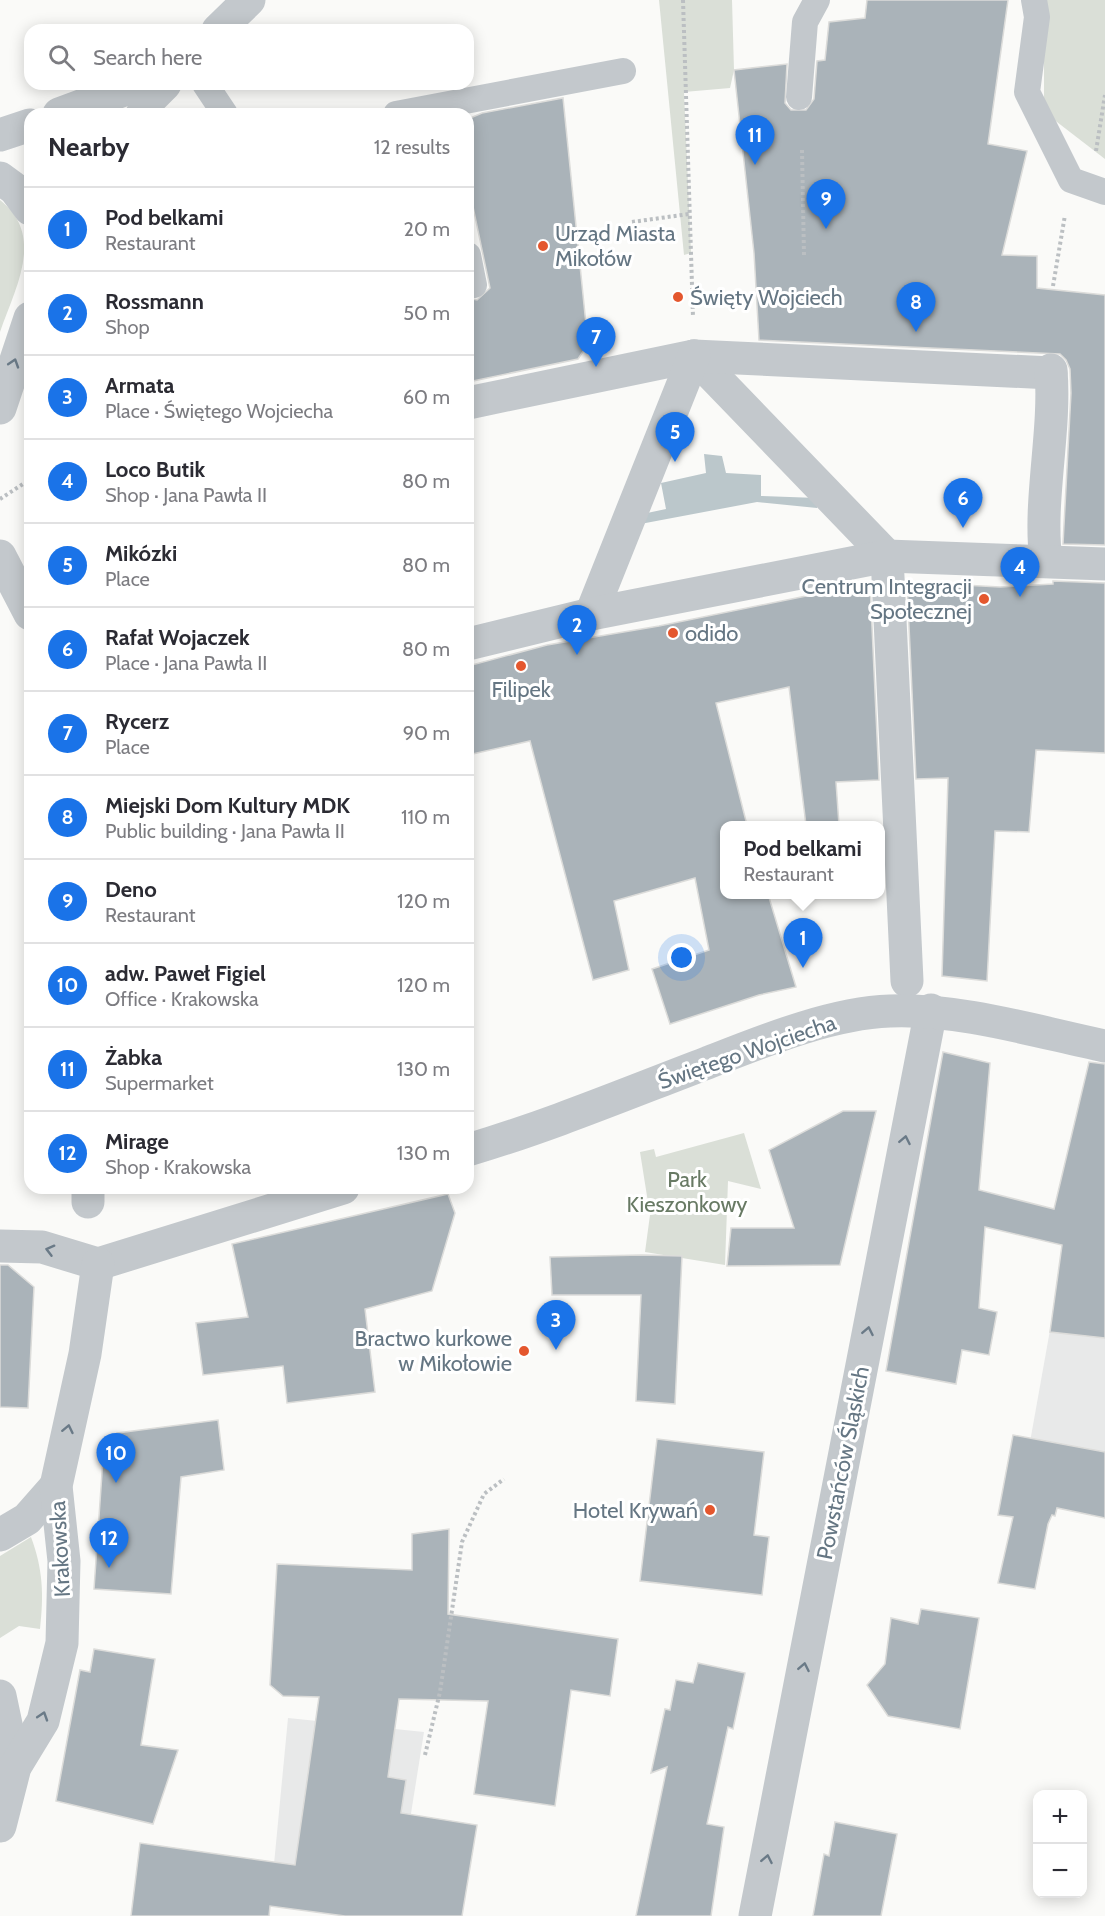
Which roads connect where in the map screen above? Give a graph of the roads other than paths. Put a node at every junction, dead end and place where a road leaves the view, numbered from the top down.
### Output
1 (249, 0) edge
2 (817, 0) edge
3 (1034, 0) edge
4 (224, 24) edge
5 (623, 71) dead end
6 (124, 90) edge
7 (159, 90) edge
8 (210, 90) edge
9 (799, 96) dead end
10 (75, 108) edge
11 (145, 108) edge
12 (221, 108) edge
13 (447, 108) edge
14 (24, 126) edge
15 (0, 135) edge
16 (0, 178) edge
17 (1105, 192) edge
18 (24, 201) edge
19 (24, 336) edge
20 (694, 356) junction
21 (474, 402) edge
22 (0, 408) edge
23 (0, 556) edge
24 (887, 556) junction
25 (1046, 561) junction
26 (1105, 564) edge
27 (24, 602) edge
28 (591, 614) junction
29 (474, 643) edge
30 (907, 981) dead end
31 (931, 1010) junction
32 (1105, 1046) edge
33 (474, 1148) edge
34 (323, 1194) edge
35 (0, 1246) edge
36 (98, 1263) junction
37 (56, 1486) junction
38 (0, 1535) edge
39 (0, 1696) edge
40 (15, 1767) junction
41 (0, 1826) edge
42 (755, 1916) edge

1 - 4 street
2 - 9 lane
3 - 17 lane
5 - 13 lane
6 - 10 street
7 - 11 street
8 - 12 lane
14 - 15 street
16 - 18 street
22 -> 19 street
20 - 21 street
20 - 24 street
20 - 25 street
20 - 28 street
23 - 27 street
24 - 25 street
24 - 28 street
24 - 30 street
25 - 26 street
28 - 29 street
31 - 32 street, Świętego Wojciecha
31 - 33 street, Świętego Wojciecha
42 -> 31 street, Powstańców Śląskich
34 - 36 street
36 -> 35 street
37 -> 36 street, Krakowska
37 - 38 street
40 -> 37 street, Krakowska
39 - 40 street
40 - 41 street, Krakowska

